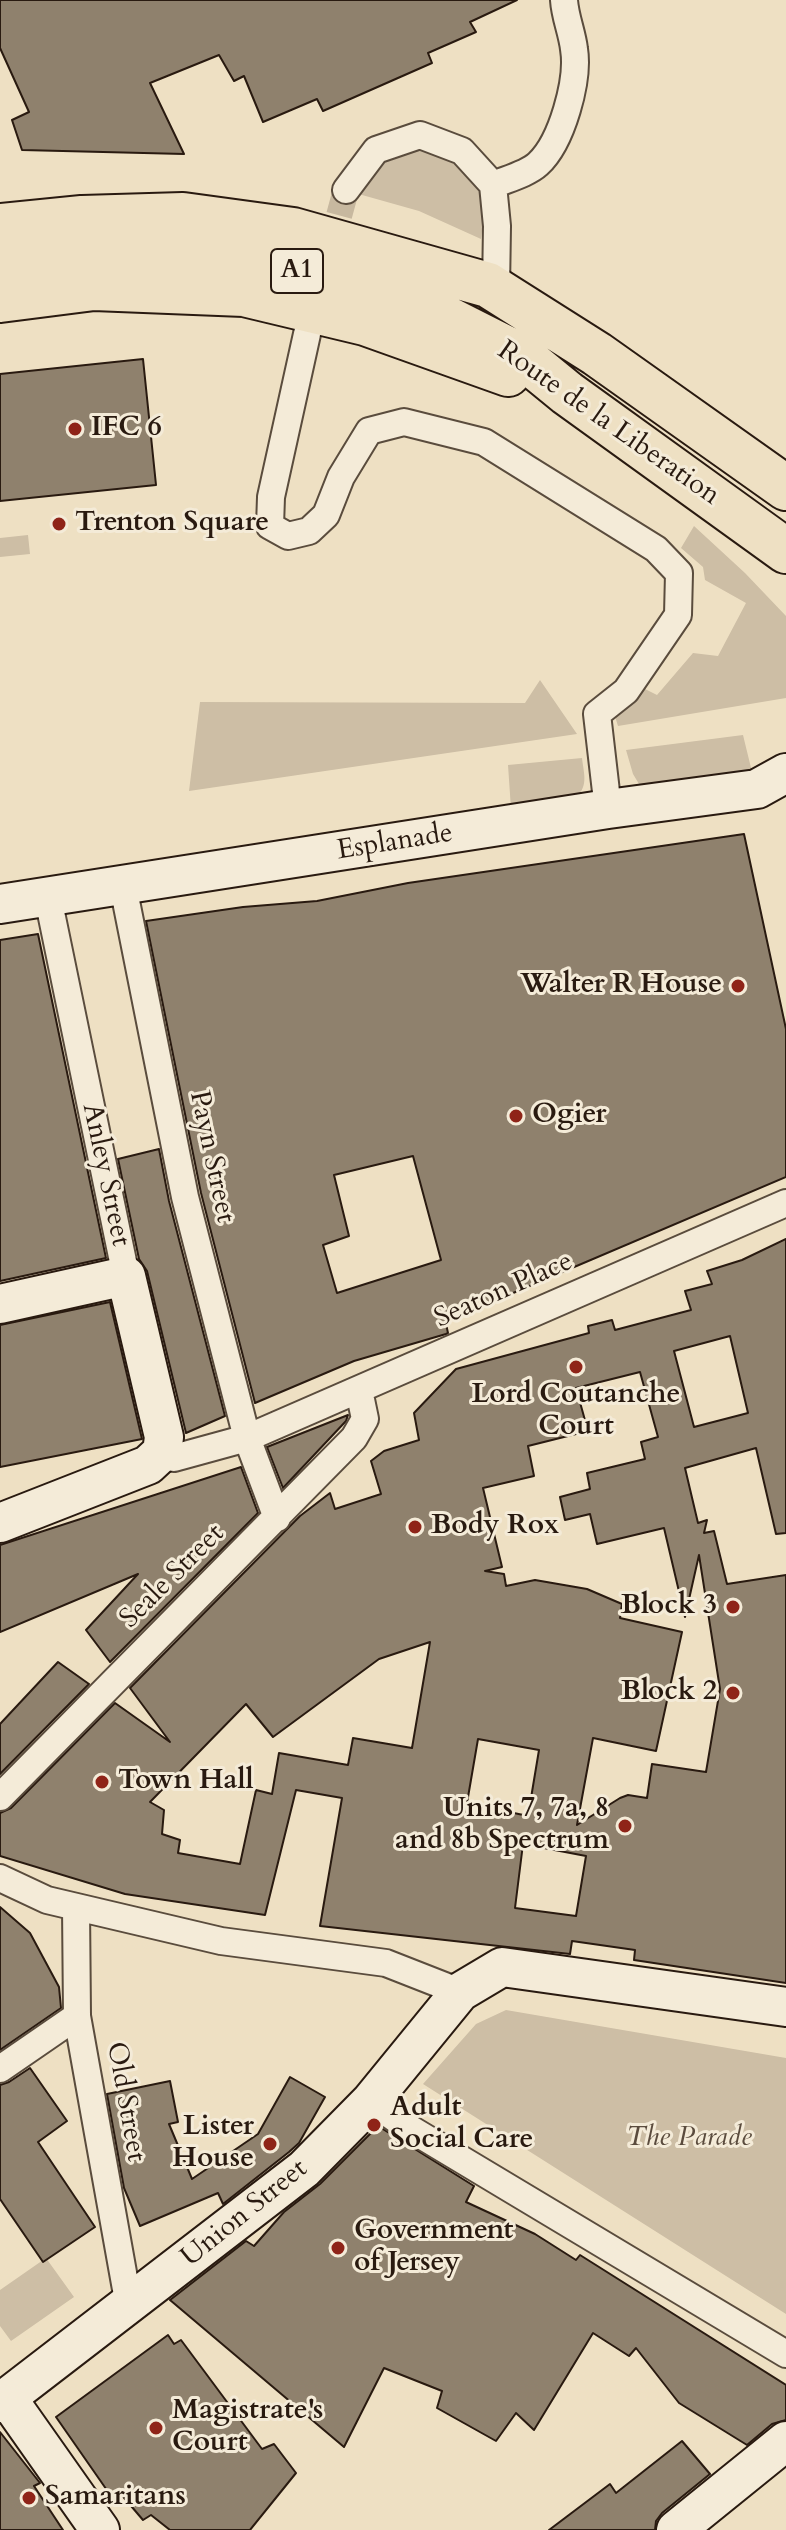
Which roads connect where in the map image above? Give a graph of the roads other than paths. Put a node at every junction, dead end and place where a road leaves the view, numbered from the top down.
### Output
1 (564, 0) edge
2 (493, 185) junction
3 (346, 190) tunnel mouth
4 (0, 203) edge
5 (0, 226) edge
6 (0, 265) edge
7 (492, 287) junction
8 (0, 300) edge
9 (307, 334) dead end
10 (567, 393) junction
11 (786, 488) edge
12 (786, 551) edge
13 (786, 773) edge
14 (608, 809) junction
15 (123, 886) junction
16 (48, 898) junction
17 (0, 904) edge
18 (786, 1203) edge
19 (126, 1276) junction
20 (0, 1304) edge
21 (359, 1390) junction
22 (247, 1438) junction
23 (162, 1452) junction
24 (277, 1518) junction
25 (0, 1523) edge
26 (0, 1797) edge
27 (8, 1882) edge
28 (76, 1907) junction
29 (460, 1992) junction
30 (786, 2007) edge
31 (77, 2016) junction
32 (0, 2069) edge
33 (371, 2101) junction
34 (129, 2306) junction
35 (786, 2354) edge
36 (4, 2400) edge
37 (786, 2441) edge
38 (100, 2530) edge
39 (676, 2530) edge

1 - 2 street
2 - 3 street
2 - 7 street
4 - 7 highway, A1
5 - 7 highway, Route de la Liberation / A1
6 - 10 highway, Route de la Liberation / A1
7 - 11 highway, Route de la Liberation / A1
8 - 10 highway, A1
9 - 14 street
10 - 12 highway, Route de la Liberation / A1
13 - 14 main road, Esplanade
14 - 15 main road, Esplanade
15 - 16 main road, Esplanade
15 - 22 street, Payn Street
16 - 17 main road, Esplanade
16 - 19 street, Anley Street
18 - 21 street, Seaton Place
19 - 20 main road
19 - 23 main road, Anley Street
21 - 22 street, Seaton Place
21 - 24 street, Seale Street
22 - 23 street, Seaton Place
22 - 24 street, Payn Street
23 - 25 main road
24 - 26 street, Seale Street
27 - 28 street
28 - 29 street
28 - 31 street, Old Street
29 - 30 main road
29 - 33 main road, Union Street
31 - 32 street
31 - 34 street, Old Street
33 - 34 main road, Union Street
33 - 35 street
34 - 36 main road, Union Street
36 - 38 main road
37 - 39 main road

